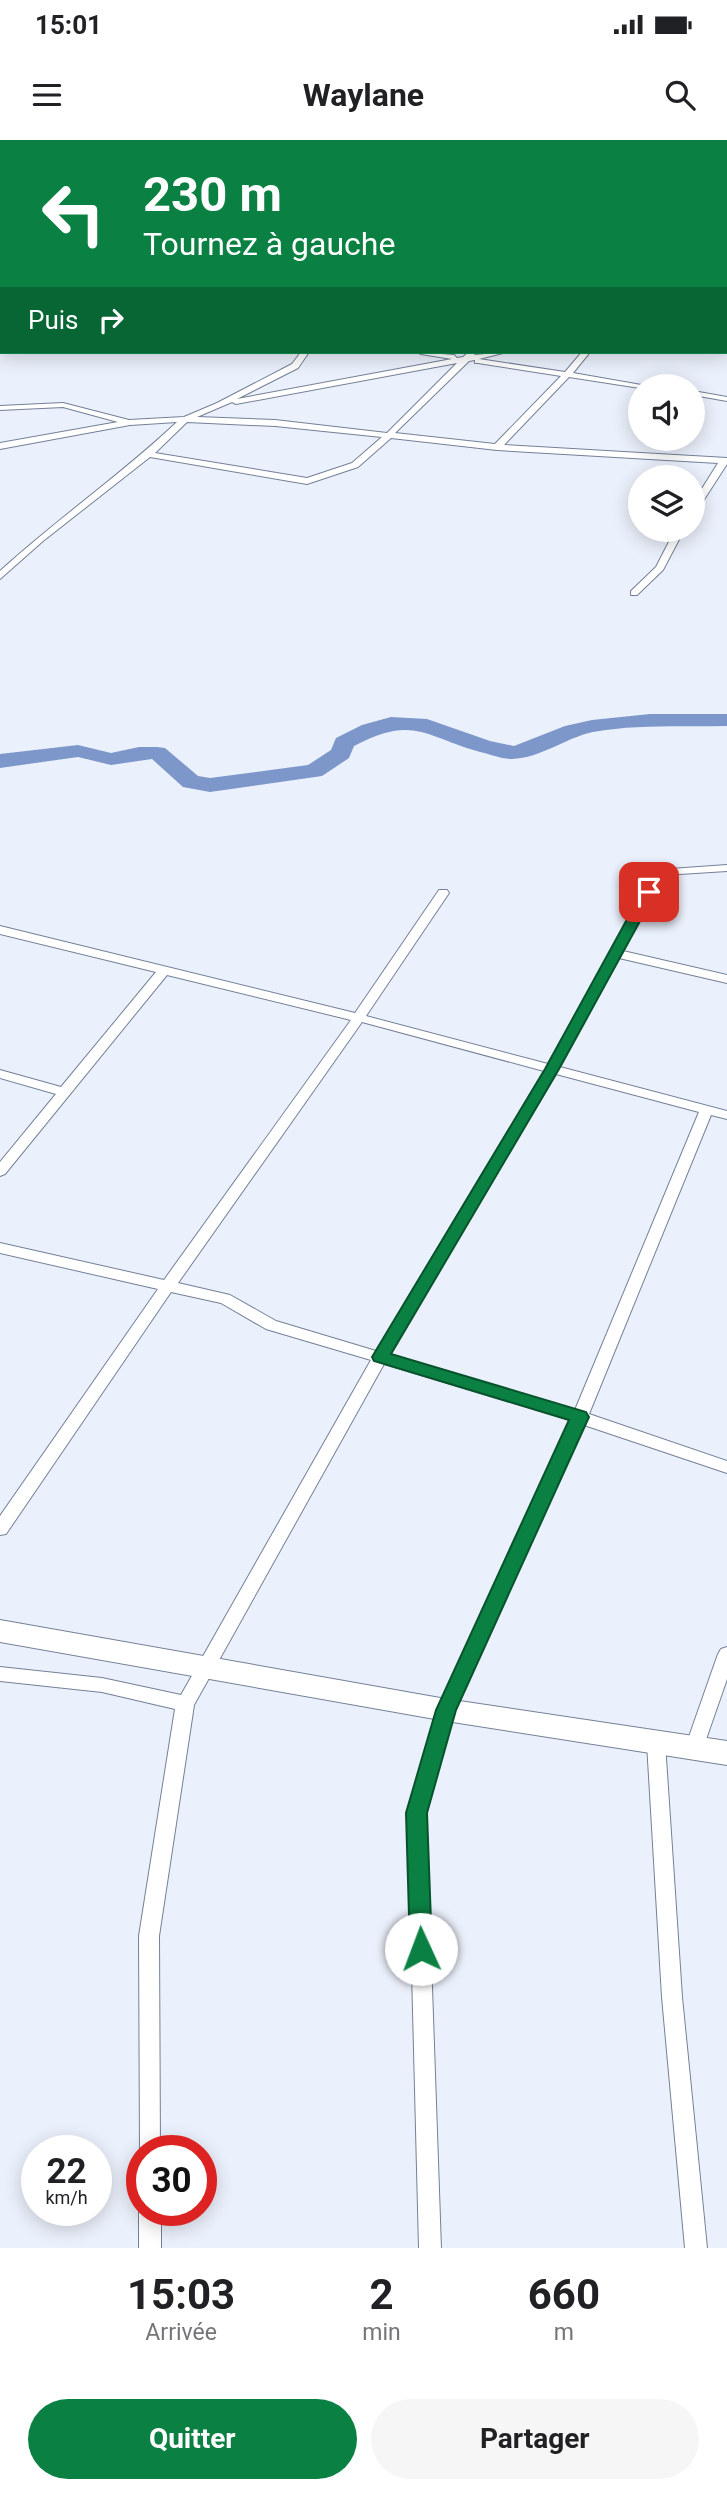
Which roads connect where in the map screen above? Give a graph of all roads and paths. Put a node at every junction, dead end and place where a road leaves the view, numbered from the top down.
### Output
1 (304, 354) edge
2 (433, 354) edge
3 (470, 354) edge
4 (492, 354) edge
5 (584, 354) edge
6 (464, 359) junction
7 (568, 374) junction
8 (628, 384) edge
9 (705, 395) edge
10 (727, 399) edge
11 (220, 405) junction
12 (0, 408) edge
13 (185, 419) junction
14 (130, 422) junction
15 (389, 435) junction
16 (0, 446) edge
17 (497, 447) junction
18 (148, 454) junction
19 (725, 461) edge
20 (705, 492) edge
21 (674, 542) edge
22 (0, 576) edge
23 (634, 593) dead end
24 (727, 868) edge
25 (443, 893) dead end
26 (0, 930) edge
27 (615, 954) junction
28 (163, 970) junction
29 (727, 979) edge
30 (360, 1018) junction
31 (552, 1069) junction
32 (0, 1074) edge
33 (64, 1092) junction
34 (706, 1110) junction
35 (727, 1115) edge
36 (0, 1171) edge
37 (0, 1248) edge
38 (167, 1286) junction
39 (380, 1357) junction
40 (580, 1417) junction
41 (727, 1466) edge
42 (0, 1529) edge
43 (0, 1631) edge
44 (727, 1654) edge
45 (206, 1667) junction
46 (0, 1674) edge
47 (185, 1703) junction
48 (446, 1710) junction
49 (656, 1743) junction
50 (694, 1748) junction
51 (727, 1754) edge
52 (150, 2135) edge
53 (150, 2226) edge
54 (150, 2248) edge
55 (430, 2248) edge
56 (696, 2248) edge

1 - 11 street
2 - 6 street
3 - 6 street
4 - 6 street
5 - 7 street
6 - 7 street
6 - 11 street
6 - 15 street
7 - 8 street
7 - 17 street
9 - 10 street
11 - 13 street
12 - 14 street
13 - 14 street
13 - 15 street
13 - 18 street
14 - 16 street
15 - 17 street
15 - 18 street
17 - 19 street
18 - 22 street
19 - 20 street
21 - 23 street
24 - 27 street
25 - 30 street
26 - 28 street
27 - 29 street
27 - 31 street
28 - 30 street
28 - 33 street
30 - 31 street
30 - 38 street
31 - 34 street
31 - 39 street
32 - 33 street
33 - 36 street
34 - 35 street
34 - 40 street
37 - 38 street
38 - 39 street
38 - 42 street
39 - 40 street
39 - 45 street
40 - 41 street
40 - 48 street
43 - 45 main road
44 - 50 street
45 - 47 street
45 - 48 main road
46 - 47 street
47 - 52 street
48 - 49 main road
48 - 55 street
49 - 50 main road
49 - 56 street
50 - 51 main road
53 - 54 street

